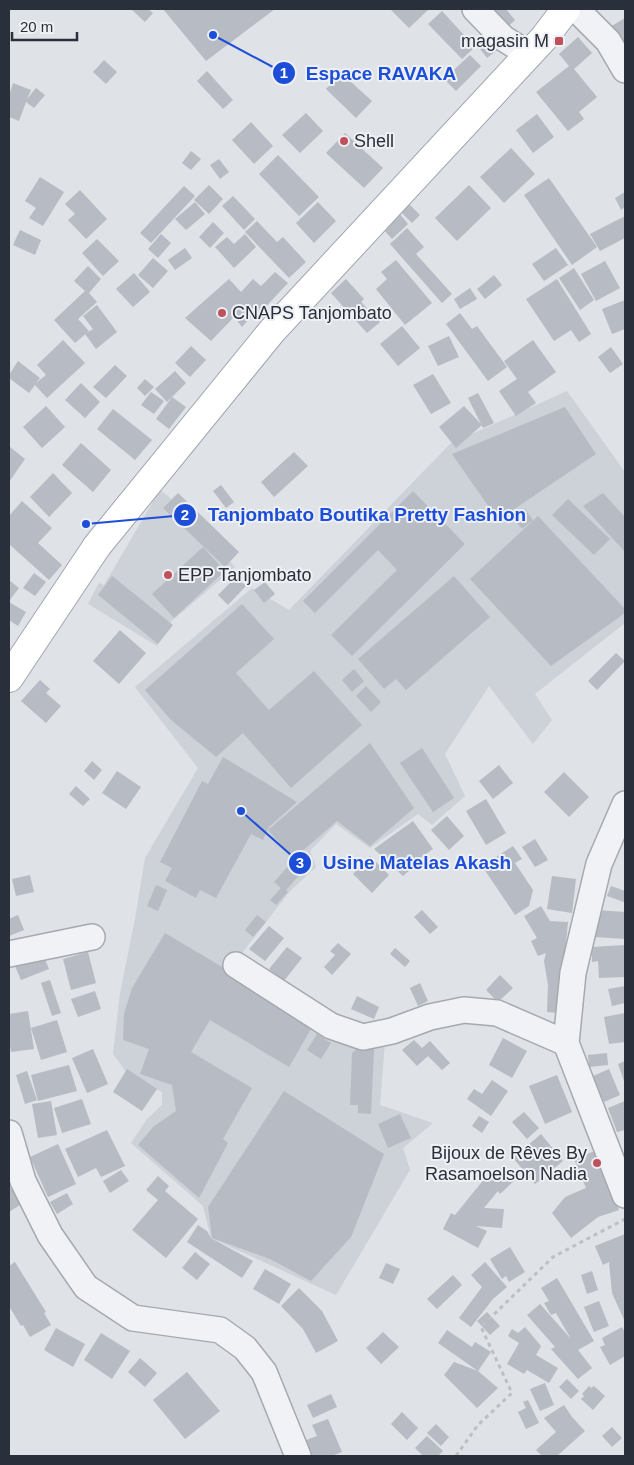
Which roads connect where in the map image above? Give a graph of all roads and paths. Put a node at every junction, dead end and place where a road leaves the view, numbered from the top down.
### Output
1 (475, 9) edge
2 (566, 9) edge
3 (576, 9) edge
4 (528, 54) junction
5 (625, 70) edge
6 (9, 678) edge
7 (625, 804) edge
8 (92, 937) dead end
9 (9, 954) edge
10 (236, 965) dead end
11 (566, 1044) junction
12 (9, 1133) edge
13 (625, 1195) edge
14 (625, 1219) edge
15 (298, 1456) edge
16 (456, 1456) edge

1 - 4 street
2 - 4 main road
3 - 5 street
4 - 6 main road
7 - 11 street
8 - 9 street
10 - 11 street
11 - 13 street
12 - 15 street
14 - 16 path

